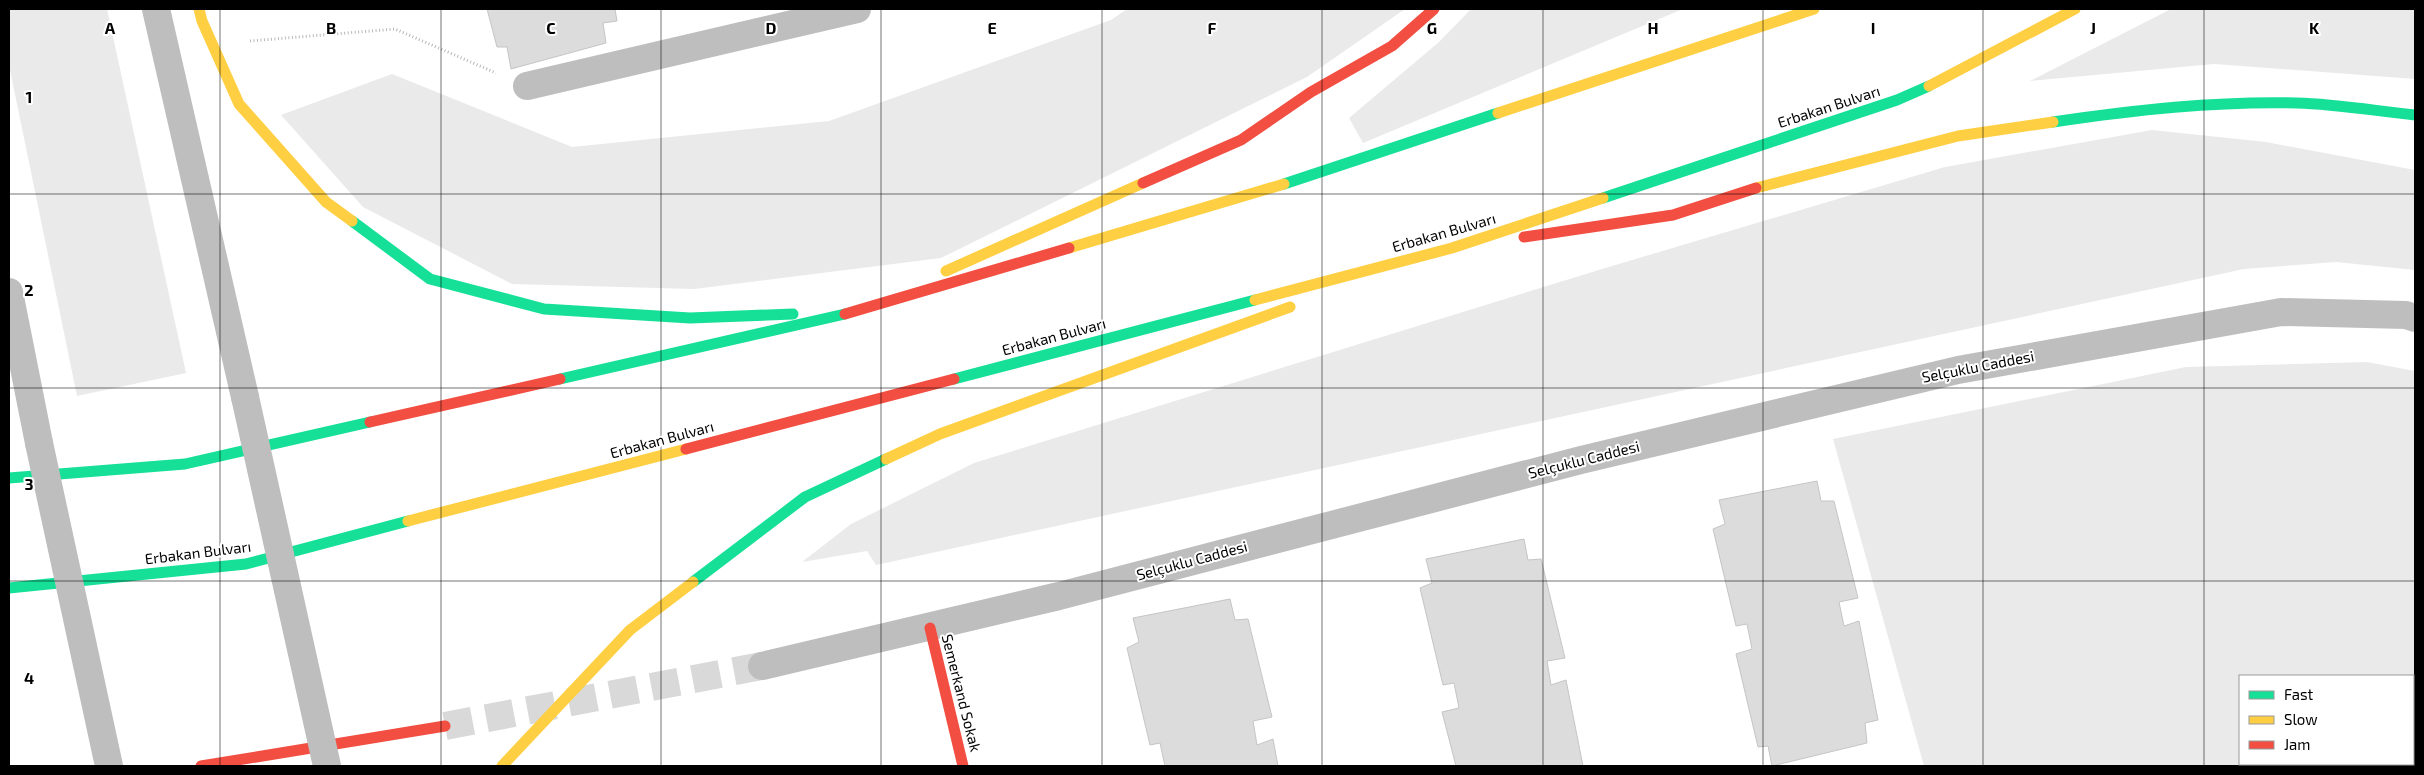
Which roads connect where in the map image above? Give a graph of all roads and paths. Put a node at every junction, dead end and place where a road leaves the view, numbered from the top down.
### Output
1 (156, 9) edge
2 (199, 9) edge
3 (856, 9) edge
4 (1434, 9) edge
5 (1814, 9) edge
6 (2075, 9) edge
7 (213, 44) junction
8 (527, 86) joint
9 (2415, 114) edge
10 (1452, 248) junction
11 (9, 292) edge
12 (1331, 292) dead end
13 (1303, 302) dead end
14 (860, 311) junction
15 (2415, 318) edge
16 (9, 478) edge
17 (9, 588) edge
18 (930, 628) junction
19 (762, 666) tunnel mouth
20 (445, 726) tunnel mouth
21 (109, 766) edge
22 (201, 766) edge
23 (327, 766) edge
24 (502, 766) edge
25 (963, 766) edge

1 - 23 street, bridge
2 - 7 main road
3 - 8 street
4 - 14 main road
5 - 14 main road
6 - 10 main road, Erbakan Bulvarı
7 - 8 path
7 - 14 main road
9 - 10 main road
10 - 12 main road
10 - 17 main road, Erbakan Bulvarı
11 - 21 street, bridge
13 - 24 main road
14 - 16 main road
15 - 18 street, Selçuklu Caddesi
18 - 19 street, Selçuklu Caddesi
18 - 25 main road, Semerkand Sokak
20 - 22 main road

